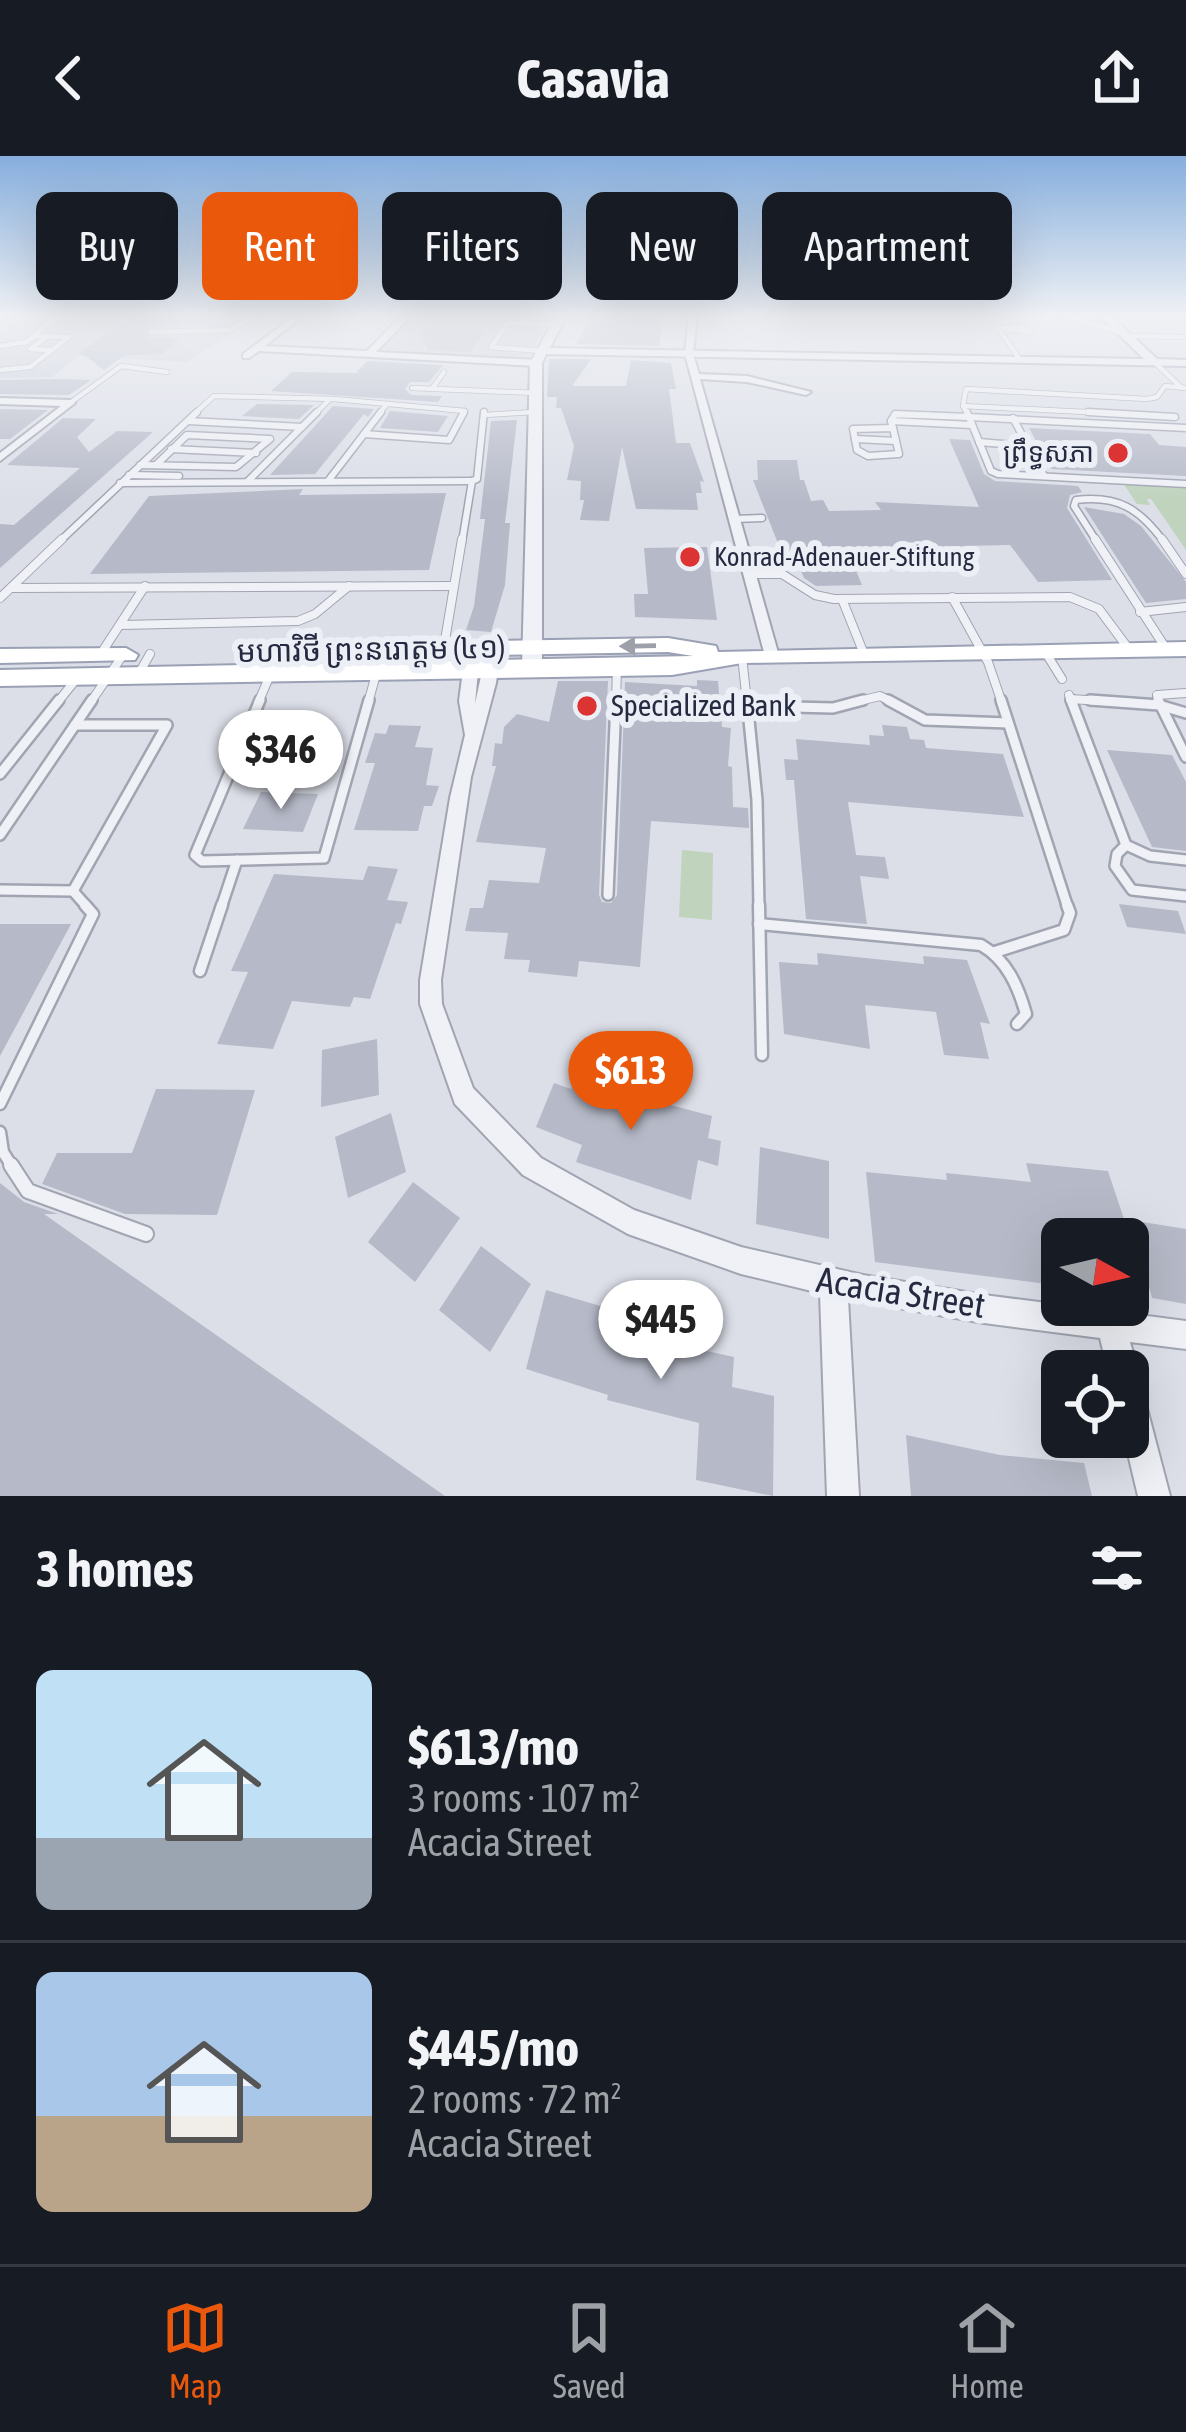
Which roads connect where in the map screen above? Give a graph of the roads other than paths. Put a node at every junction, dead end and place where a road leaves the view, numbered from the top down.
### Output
1 (695, 376) edge
2 (106, 377) edge
3 (441, 377) edge
4 (537, 377) edge
5 (704, 377) edge
6 (412, 388) dead end
7 (431, 389) junction
8 (1184, 389) edge
9 (806, 392) dead end
10 (536, 393) junction
11 (1157, 397) junction
12 (330, 399) junction
13 (0, 400) edge
14 (70, 403) junction
15 (387, 404) junction
16 (963, 406) junction
17 (464, 409) junction
18 (1007, 409) junction
19 (486, 410) junction
20 (536, 412) junction
21 (1097, 413) junction
22 (1135, 415) junction
23 (1014, 419) junction
24 (188, 421) junction
25 (970, 421) junction
26 (892, 424) junction
27 (1106, 424) junction
28 (1144, 426) junction
29 (302, 427) junction
30 (1186, 428) edge
31 (364, 434) junction
32 (855, 439) junction
33 (896, 441) junction
34 (979, 442) junction
35 (1028, 446) junction
36 (171, 449) junction
37 (256, 452) junction
38 (0, 458) edge
39 (140, 465) junction
40 (156, 465) junction
41 (129, 476) junction
42 (179, 476) dead end
43 (1044, 476) junction
44 (1086, 478) junction
45 (1107, 480) junction
46 (472, 481) junction
47 (247, 482) junction
48 (327, 482) junction
49 (120, 483) junction
50 (1186, 484) edge
51 (1094, 496) junction
52 (1119, 498) junction
53 (762, 518) dead end
54 (734, 519) junction
55 (750, 574) junction
56 (1186, 574) edge
57 (145, 586) junction
58 (349, 586) junction
59 (452, 586) junction
60 (11, 587) junction
61 (952, 597) junction
62 (0, 598) edge
63 (842, 599) junction
64 (1186, 607) edge
65 (1140, 612) junction
66 (121, 625) junction
67 (1179, 646) edge
68 (1128, 648) junction
69 (1044, 650) junction
70 (982, 651) junction
71 (864, 654) junction
72 (0, 656) edge
73 (742, 656) junction
74 (772, 656) junction
75 (533, 658) junction
76 (442, 659) junction
77 (482, 659) junction
78 (124, 663) junction
79 (617, 667) junction
80 (377, 671) junction
81 (271, 673) junction
82 (78, 676) junction
83 (0, 678) edge
84 (1063, 679) dead end
85 (1186, 693) edge
86 (1159, 705) junction
87 (750, 706) junction
88 (1186, 713) edge
89 (1008, 723) junction
90 (75, 725) junction
91 (472, 736) junction
92 (1186, 757) edge
93 (0, 774) edge
94 (0, 836) edge
95 (1126, 845) junction
96 (237, 860) junction
97 (1186, 860) edge
98 (0, 890) edge
99 (73, 891) junction
100 (608, 895) dead end
101 (1186, 896) edge
102 (760, 924) junction
103 (995, 952) junction
104 (200, 971) dead end
105 (1017, 1024) dead end
106 (762, 1055) dead end
107 (0, 1104) edge
108 (0, 1132) edge
109 (146, 1234) dead end
110 (832, 1284) junction
111 (1041, 1314) edge
112 (1125, 1326) edge
113 (1186, 1335) edge
114 (1144, 1458) edge
115 (843, 1496) edge
116 (1154, 1496) edge

1 - 54 street
2 - 14 lane
3 - 7 lane
4 - 10 street
5 - 9 street
6 - 7 lane
7 - 10 lane
8 - 11 lane
10 - 20 street
11 - 16 lane
11 - 22 lane
12 - 15 lane
12 - 24 lane
12 - 29 lane
13 - 14 street
14 - 38 street
15 - 17 lane
15 - 31 lane
16 - 18 lane
16 - 25 lane
17 - 19 lane
17 - 31 lane
18 - 21 lane
18 - 23 lane
19 - 20 lane
19 - 46 lane
20 - 75 street
21 - 22 lane
21 - 27 lane
22 - 28 lane
23 - 25 lane
23 - 27 lane
23 - 35 lane
24 - 29 lane
24 - 39 lane
25 - 26 lane
25 - 34 lane
26 - 32 lane
26 - 33 lane
27 - 28 lane
28 - 30 lane
29 - 47 lane
31 - 48 lane
32 - 33 lane
32 - 33 lane
34 - 35 lane
34 - 43 lane
35 - 43 lane
36 - 37 lane
36 - 37 lane
36 - 40 lane
37 - 40 lane
39 - 40 lane
39 - 41 lane
41 - 42 lane
41 - 49 lane
43 - 44 lane
44 - 45 lane
44 - 51 lane
45 - 50 lane
45 - 52 lane
46 - 48 lane
46 - 59 lane
47 - 48 lane
47 - 49 lane
49 - 60 lane
51 - 52 lane
51 - 65 lane
52 - 56 lane
53 - 54 lane
54 - 55 street
55 - 63 lane
55 - 74 street
57 - 58 lane
57 - 60 lane
57 - 66 lane
58 - 59 lane
58 - 66 lane
59 - 76 lane
60 - 62 lane
61 - 63 lane
61 - 68 lane
61 - 70 lane
63 - 71 lane
64 - 65 lane
65 - 67 lane
66 - 78 lane
67 - 68 main road, មហាវិថី ព្រះនរោត្តម (៤១)
68 - 69 main road, មហាវិថី ព្រះនរោត្តម (៤១)
69 - 70 main road, មហាវិថី ព្រះនរោត្តម (៤១)
69 - 84 lane
70 - 71 main road, មហាវិថី ព្រះនរោត្តម (៤១)
70 - 89 lane
71 - 74 main road, មហាវិថី ព្រះនរោត្តម (៤១)
72 - 78 main road, មហាវិថី ព្រះនរោត្តម (៤១)
73 - 74 main road, មហាវិថី ព្រះនរោត្តម (៤១)
73 -> 75 main road, មហាវិថី ព្រះនរោត្តម (៤១)
73 - 79 main road, មហាវិថី ព្រះនរោត្តម (៤១)
73 - 87 lane
75 - 77 main road, មហាវិថី ព្រះនរោត្តម (៤១)
75 - 79 main road, មហាវិថី ព្រះនរោត្តម (៤១)
76 - 77 main road, មហាវិថី ព្រះនរោត្តម (៤១)
76 - 78 main road, មហាវិថី ព្រះនរោត្តម (៤១)
76 - 80 main road, មហាវិថី ព្រះនរោត្តម (៤១)
77 - 91 street, Acacia Street
77 - 91 street, Acacia Street
78 - 81 main road, មហាវិថី ព្រះនរោត្តម (៤១)
78 - 82 main road, មហាវិថី ព្រះនរោត្តម (៤១)
78 - 90 lane
79 - 100 lane
80 - 81 main road, មហាវិថី ព្រះនរោត្តម (៤១)
80 - 96 lane
81 - 96 lane
82 - 83 main road, មហាវិថី ព្រះនរោត្តម (៤១)
82 - 93 lane
85 - 86 lane
86 - 88 lane
86 - 92 lane
86 - 95 lane
87 - 89 lane
87 - 102 lane
89 - 103 lane
90 - 94 lane
90 - 99 lane
91 - 110 street, Acacia Street
95 - 97 lane
95 - 101 lane
96 - 104 lane
98 - 99 lane
99 - 107 lane
102 - 103 lane
102 - 106 lane
103 - 105 lane
108 - 109 lane
110 - 111 street, Acacia Street
110 - 115 street
112 - 113 street, Acacia Street
114 - 116 street

